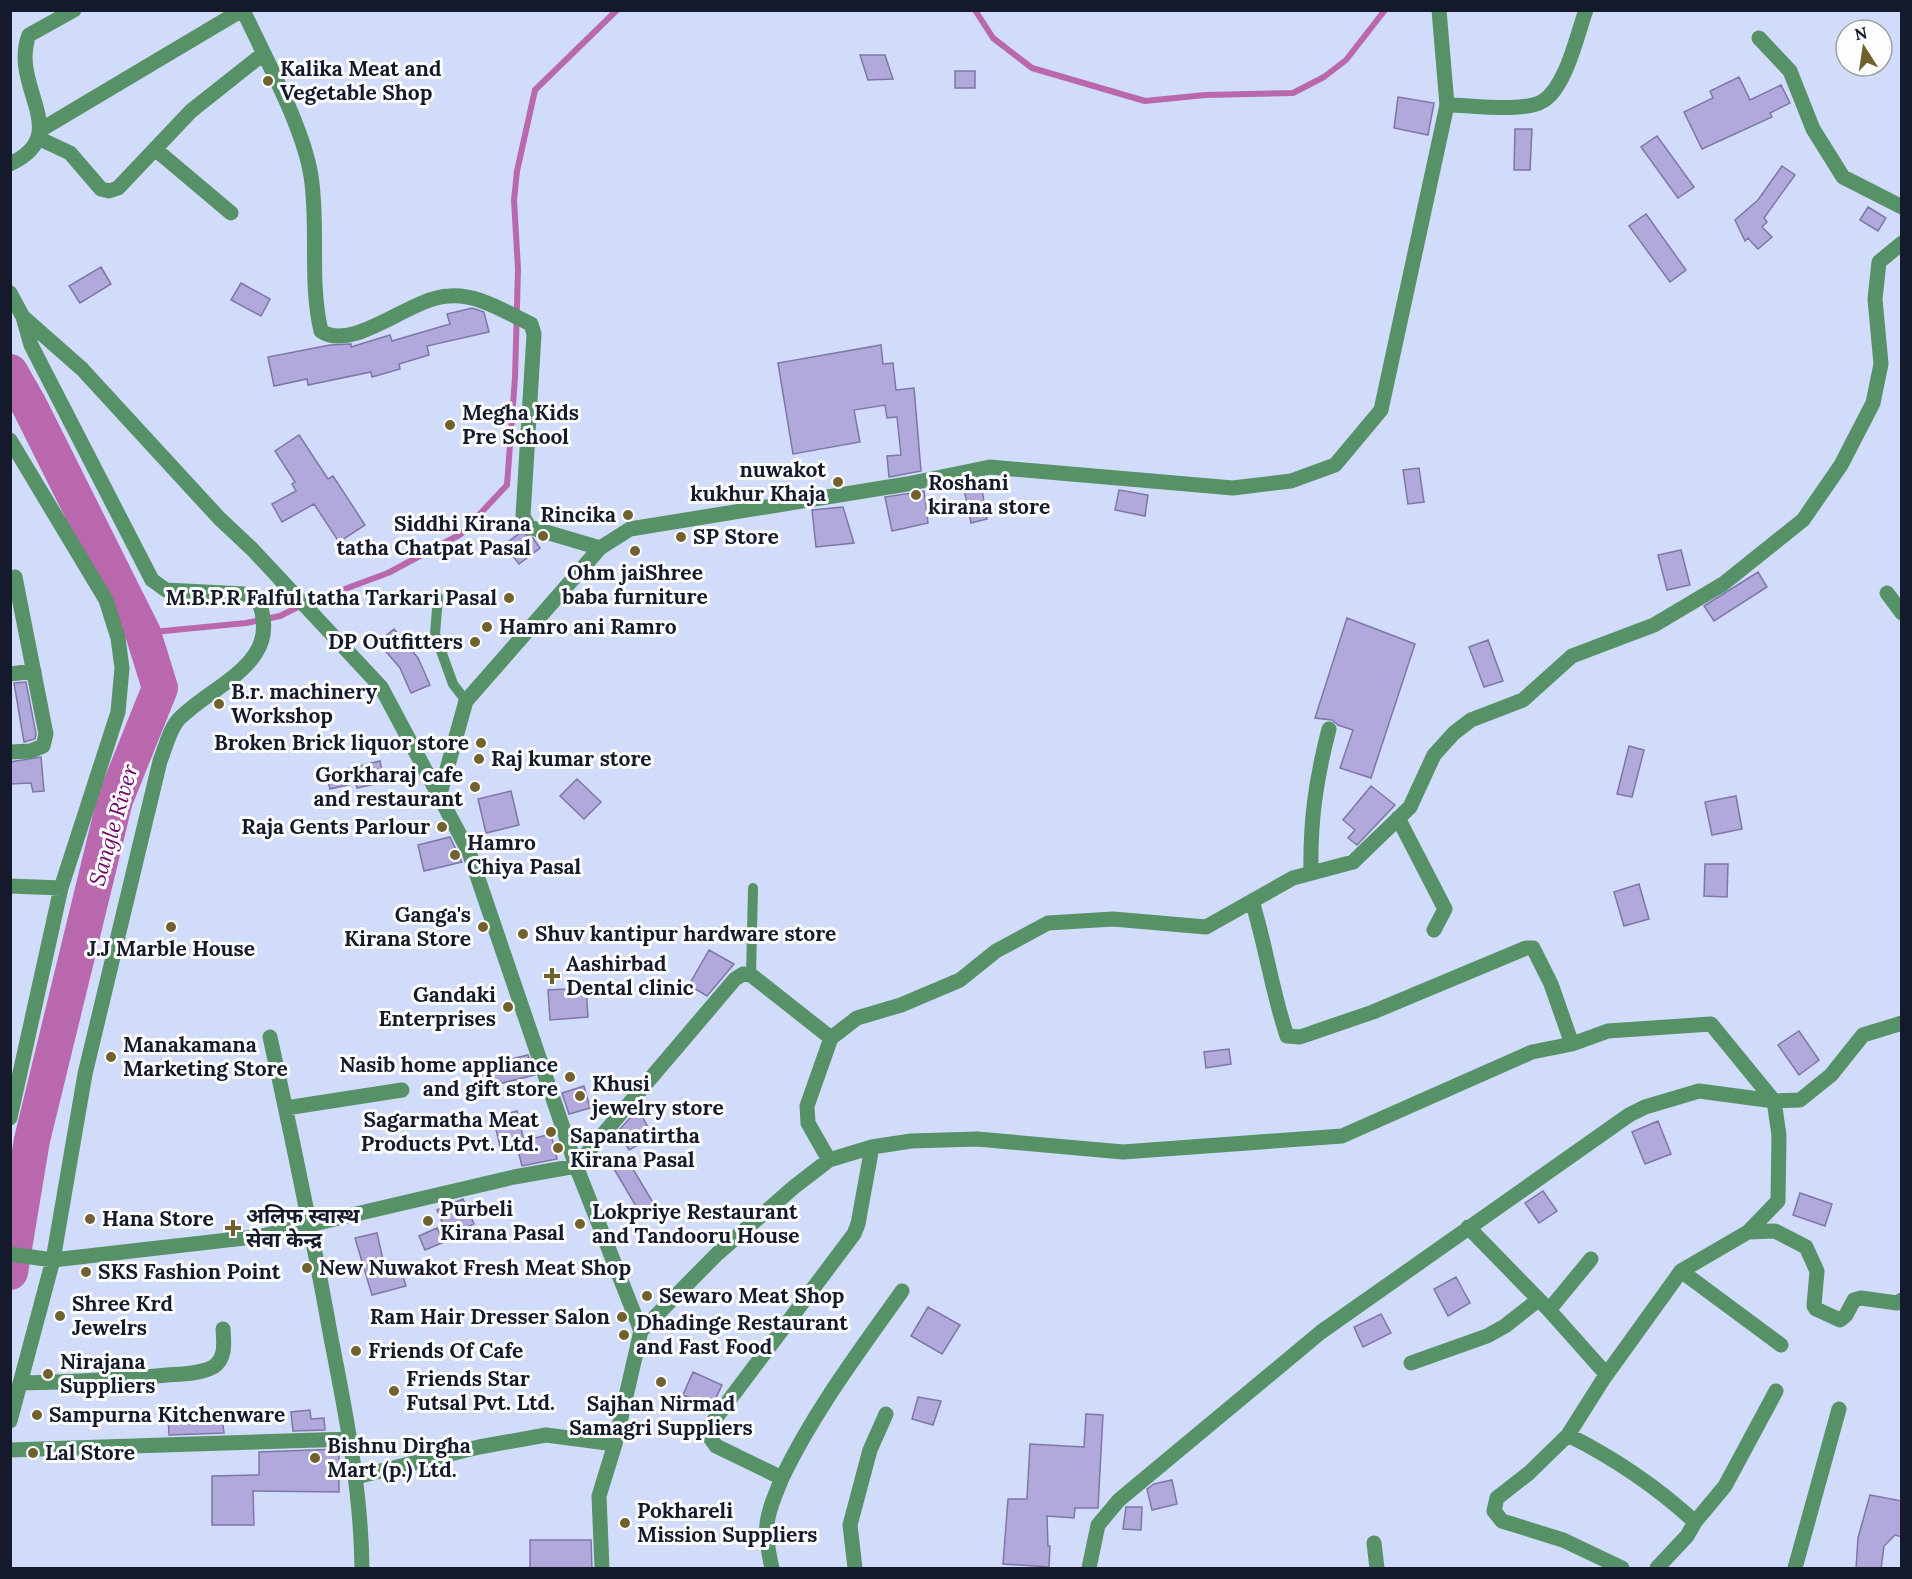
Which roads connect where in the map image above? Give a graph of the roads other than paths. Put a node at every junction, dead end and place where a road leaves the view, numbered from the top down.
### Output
1 (74, 10) edge
2 (243, 10) edge
3 (1439, 10) edge
4 (1586, 10) edge
5 (1760, 38) dead end
6 (263, 54) junction
7 (1447, 105) junction
8 (41, 134) junction
9 (155, 148) junction
10 (10, 164) edge
11 (1902, 207) edge
12 (231, 213) dead end
13 (1902, 243) edge
14 (10, 293) edge
15 (23, 317) junction
16 (10, 440) edge
17 (600, 548) junction
18 (15, 577) dead end
19 (1887, 593) dead end
20 (438, 597) dead end
21 (1902, 613) edge
22 (34, 672) junction
23 (10, 674) edge
24 (466, 701) junction
25 (1329, 729) dead end
26 (10, 752) edge
27 (440, 794) junction
28 (1398, 818) junction
29 (1311, 872) junction
30 (10, 886) edge
31 (61, 888) junction
32 (753, 888) dead end
33 (1252, 901) junction
34 (1434, 930) dead end
35 (751, 975) junction
36 (1902, 1023) edge
37 (270, 1037) dead end
38 (831, 1038) junction
39 (1572, 1044) junction
40 (402, 1090) dead end
41 (1774, 1101) junction
42 (286, 1108) junction
43 (10, 1118) edge
44 (872, 1147) junction
45 (829, 1160) junction
46 (576, 1166) junction
47 (310, 1225) junction
48 (1467, 1227) junction
49 (1748, 1232) junction
50 (10, 1254) edge
51 (47, 1259) junction
52 (1592, 1259) dead end
53 (1681, 1270) junction
54 (902, 1291) dead end
55 (1902, 1300) edge
56 (1544, 1305) junction
57 (223, 1329) dead end
58 (641, 1331) junction
59 (1781, 1345) dead end
60 (1411, 1364) dead end
61 (1606, 1374) junction
62 (20, 1383) junction
63 (1776, 1391) dead end
64 (1839, 1409) dead end
65 (886, 1414) dead end
66 (10, 1422) edge
67 (1568, 1436) junction
68 (350, 1439) junction
69 (615, 1444) junction
70 (10, 1450) edge
71 (356, 1477) junction
72 (782, 1478) junction
73 (1695, 1522) junction
74 (1374, 1543) dead end
75 (362, 1569) edge
76 (602, 1569) edge
77 (772, 1569) edge
78 (855, 1569) edge
79 (1089, 1569) edge
80 (1377, 1569) edge
81 (1622, 1569) edge
82 (1657, 1569) edge
83 (1795, 1569) edge

1 - 8 street
2 - 6 street
2 - 8 street
3 - 7 street
4 - 7 street
5 - 11 street
6 - 9 street
6 - 17 street
7 - 17 street
8 - 9 street
8 - 10 street
9 - 12 street
13 - 28 street
14 - 15 street
15 - 27 street
15 - 51 street
16 - 31 street
17 - 24 street
18 - 22 street
19 - 21 street
20 - 24 lane
22 - 23 street
22 - 26 street
24 - 27 street
25 - 29 street
27 - 46 street
28 - 29 street
28 - 34 street
29 - 33 street
30 - 31 street
31 - 43 street
32 - 35 lane
33 - 38 street
33 - 39 street
35 - 38 street
35 - 46 street
36 - 41 street
37 - 42 street
38 - 45 street
39 - 41 street
39 - 44 street
40 - 42 street
41 - 48 street
41 - 49 street
42 - 47 street
44 - 45 street
44 - 72 street
45 - 58 street
46 - 47 street
46 - 58 street
47 - 51 street
47 - 68 street
48 - 56 street
48 - 79 street
49 - 53 street
49 - 55 street
50 - 51 street
51 - 62 street
52 - 56 street
53 - 59 street
53 - 61 street
54 - 72 street
56 - 60 street
56 - 61 street
57 - 62 street
58 - 69 street
61 - 67 street
62 - 66 street
63 - 73 street
64 - 83 street
65 - 78 street
67 - 73 street
67 - 81 street
68 - 70 street
68 - 71 street
69 - 71 street
69 - 76 street
71 - 75 street
72 - 77 street
73 - 82 street
74 - 80 street

